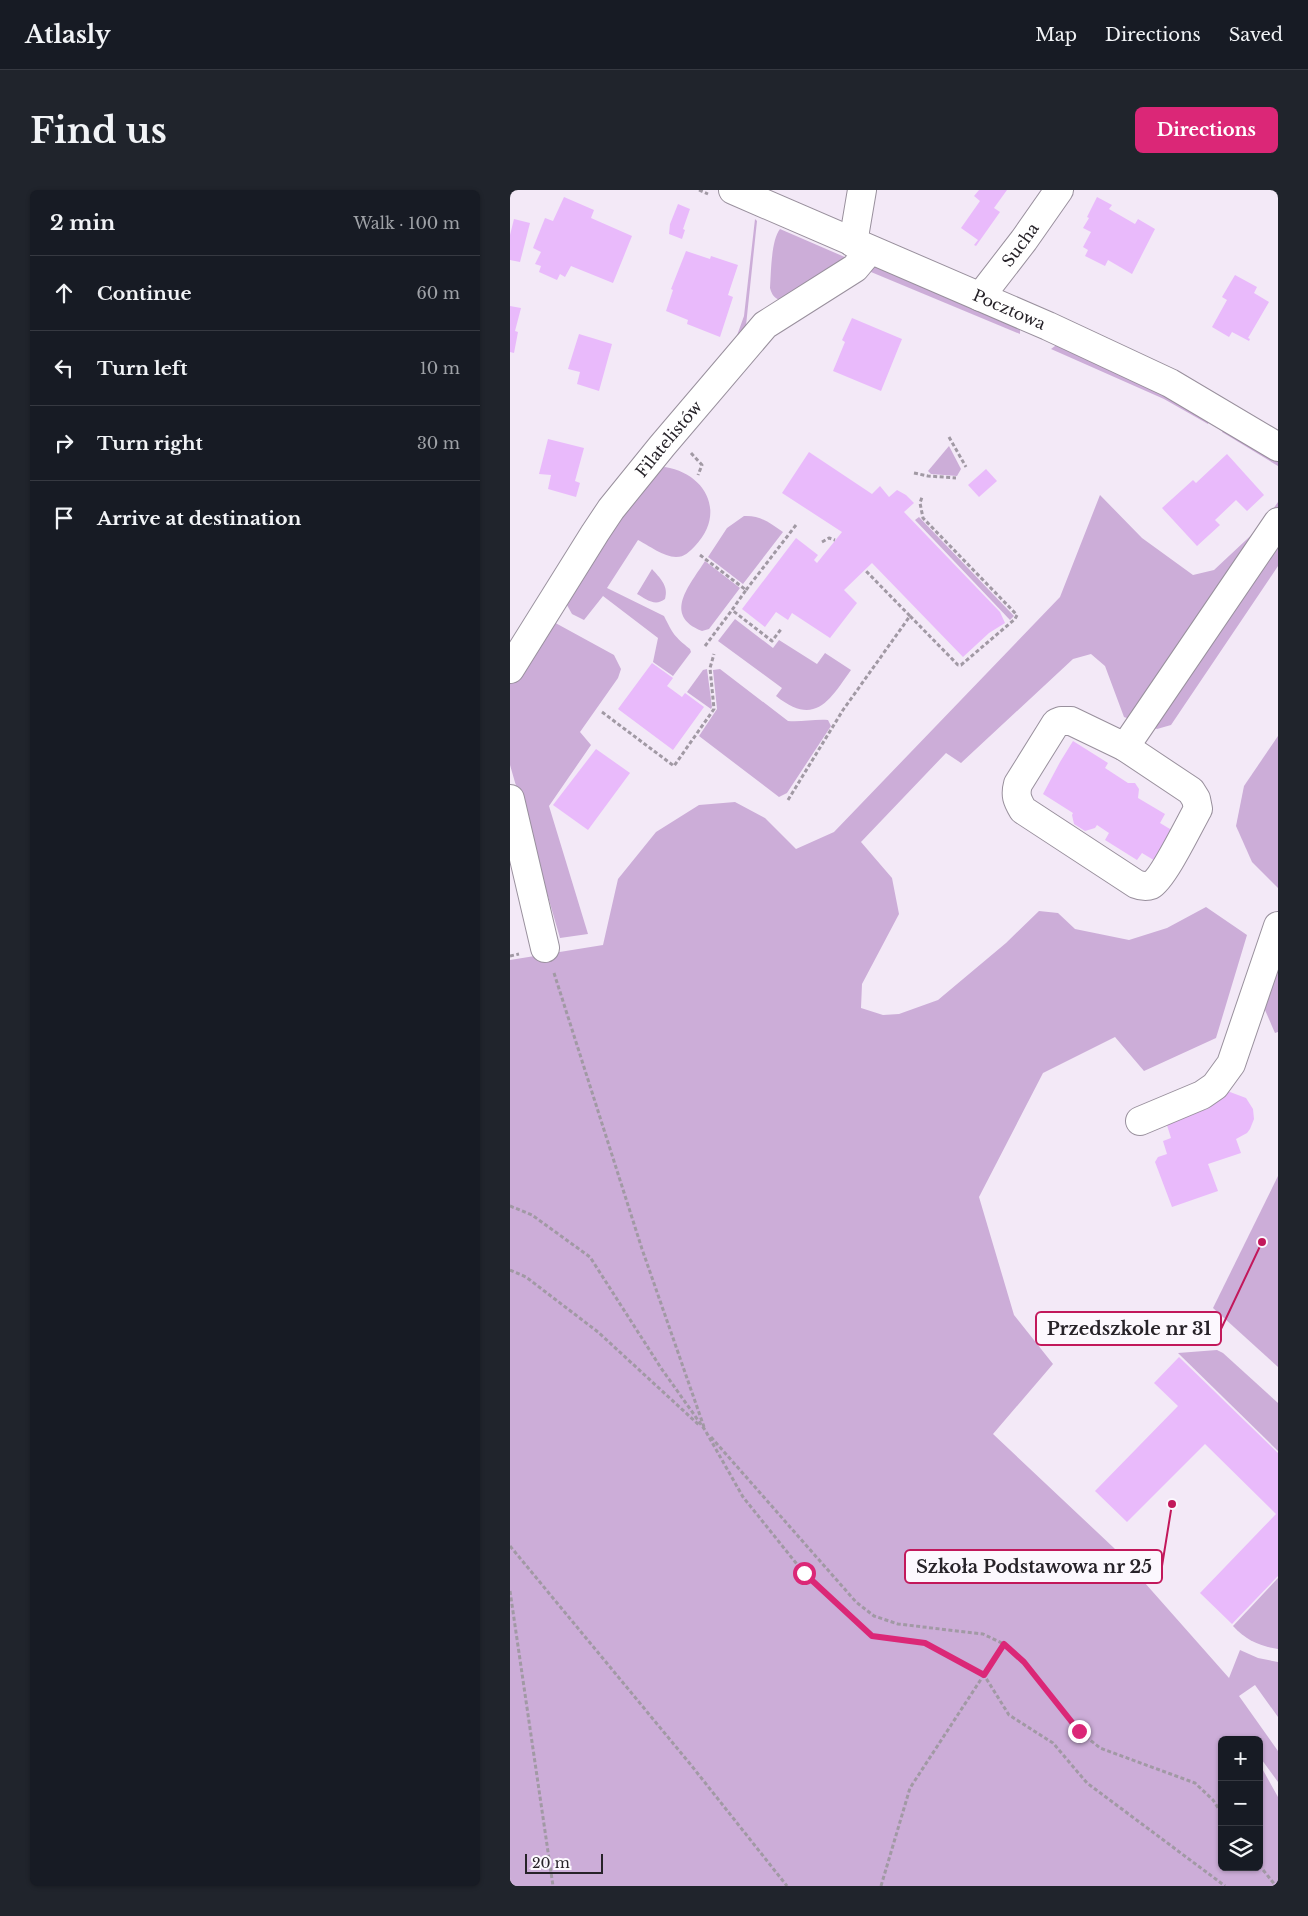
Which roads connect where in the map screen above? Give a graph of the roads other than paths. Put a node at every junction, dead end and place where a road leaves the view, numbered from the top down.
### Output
1 (733, 190) edge
2 (862, 190) edge
3 (1059, 190) edge
4 (862, 246) junction
5 (980, 297) junction
6 (1278, 447) edge
7 (1278, 522) edge
8 (510, 669) edge
9 (1126, 747) junction
10 (510, 799) edge
11 (1278, 926) edge
12 (545, 948) road end
13 (1140, 1120) dead end

1 - 4 street, Pocztowa
2 - 4 street
3 - 5 street, Sucha
4 - 5 street, Pocztowa
4 - 8 street, Filatelistów
5 - 6 street, Pocztowa
7 - 9 street
9 - 9 street
10 - 12 street
11 - 13 street

